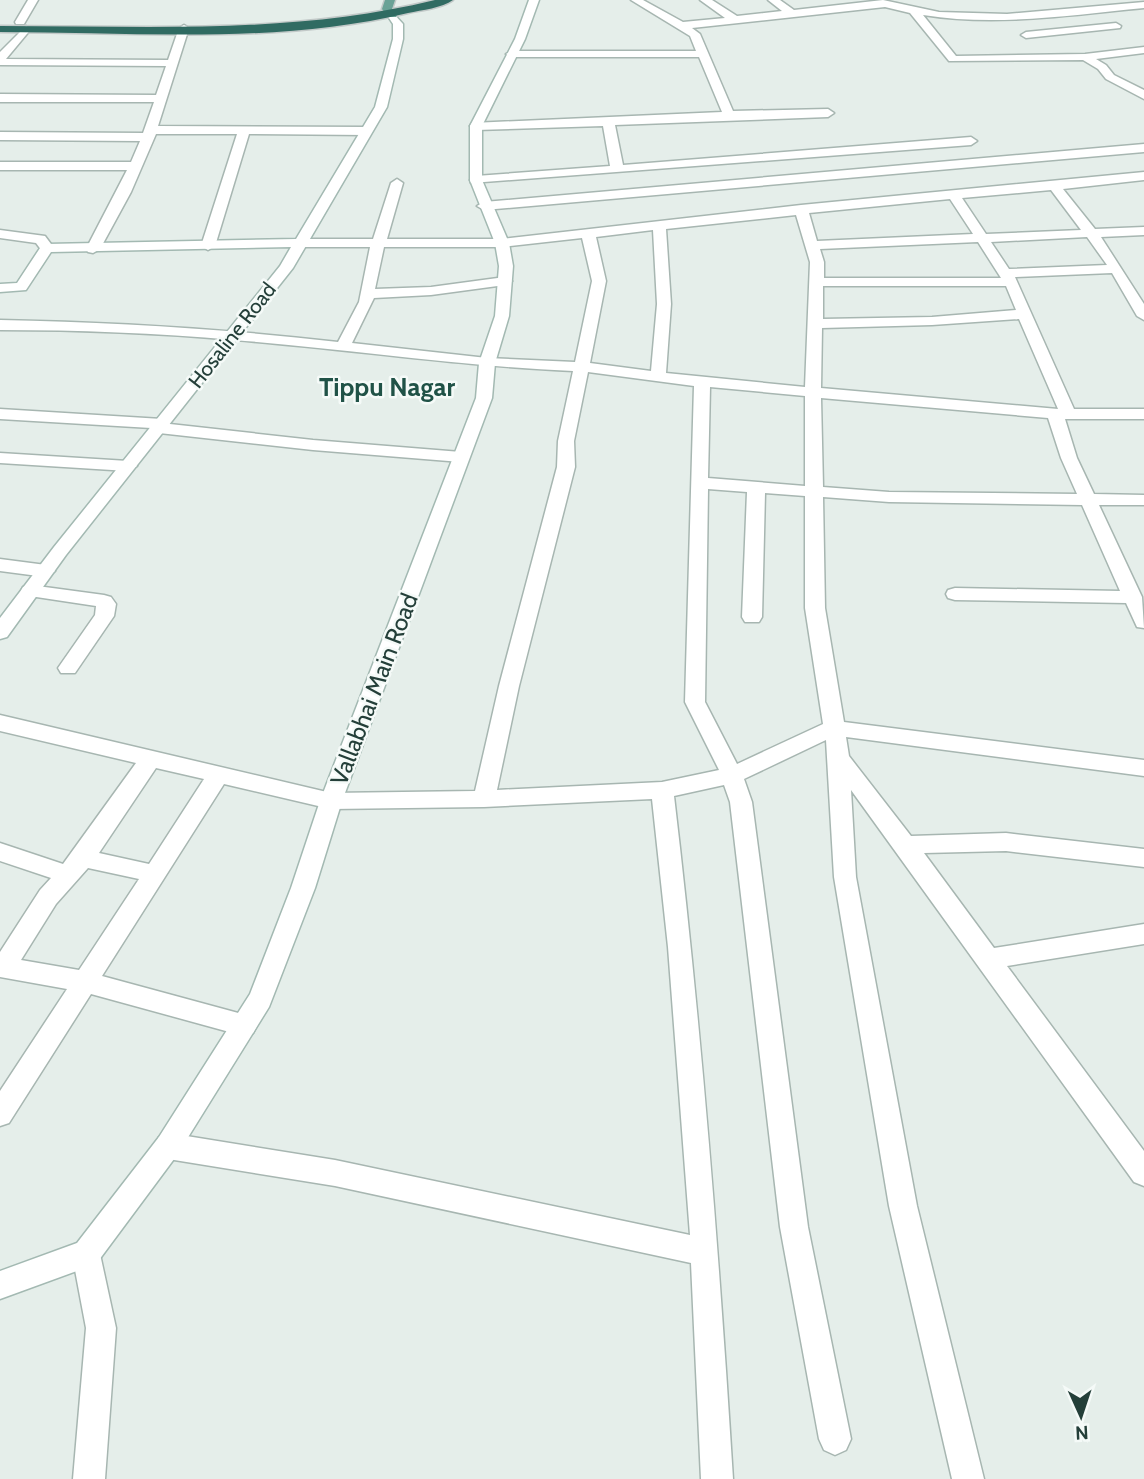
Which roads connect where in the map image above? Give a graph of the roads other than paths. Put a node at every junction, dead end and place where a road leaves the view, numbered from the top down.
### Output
1 (33, 0) edge
2 (418, 0) edge
3 (448, 0) edge
4 (534, 0) edge
5 (667, 0) edge
6 (705, 0) edge
7 (773, 0) edge
8 (872, 0) edge
9 (639, 2) edge
10 (1035, 2) dead end
11 (884, 4) junction
12 (1144, 5) edge
13 (390, 8) edge
14 (912, 9) junction
15 (1093, 9) junction
16 (792, 13) junction
17 (1046, 13) junction
18 (734, 19) junction
19 (0, 22) edge
20 (23, 25) junction
21 (185, 25) junction
22 (680, 26) junction
23 (1116, 26) junction
24 (0, 29) edge
25 (1126, 34) dead end
26 (1026, 36) dead end
27 (1144, 50) edge
28 (512, 54) junction
29 (703, 54) junction
30 (1085, 57) junction
31 (0, 60) edge
32 (172, 63) junction
33 (1144, 95) edge
34 (0, 98) edge
35 (161, 100) junction
36 (828, 113) dead end
37 (729, 115) junction
38 (608, 122) junction
39 (476, 126) junction
40 (244, 131) junction
41 (366, 131) junction
42 (150, 134) junction
43 (0, 136) edge
44 (971, 141) dead end
45 (1144, 148) edge
46 (0, 166) edge
47 (136, 166) junction
48 (617, 168) junction
49 (1144, 176) edge
50 (476, 180) junction
51 (397, 183) dead end
52 (1054, 186) junction
53 (953, 194) junction
54 (484, 206) junction
55 (801, 209) junction
56 (659, 225) junction
57 (1144, 231) edge
58 (588, 233) junction
59 (0, 234) edge
60 (1092, 235) junction
61 (983, 240) junction
62 (379, 242) junction
63 (300, 243) junction
64 (502, 243) junction
65 (811, 245) junction
66 (208, 246) junction
67 (47, 248) junction
68 (93, 249) junction
69 (1116, 269) junction
70 (1008, 278) junction
71 (505, 281) junction
72 (816, 282) junction
73 (0, 288) edge
74 (367, 294) junction
75 (1024, 314) junction
76 (1144, 316) edge
77 (815, 324) junction
78 (0, 325) edge
79 (234, 335) junction
80 (343, 347) junction
81 (487, 363) junction
82 (582, 367) junction
83 (658, 377) junction
84 (702, 382) junction
85 (813, 390) junction
86 (0, 414) edge
87 (1061, 414) junction
88 (1144, 414) edge
89 (160, 426) junction
90 (461, 457) junction
91 (6, 458) edge
92 (128, 466) junction
93 (0, 475) edge
94 (699, 483) junction
95 (756, 487) junction
96 (814, 491) junction
97 (1088, 500) junction
98 (1144, 500) edge
99 (0, 565) edge
100 (46, 571) junction
101 (30, 591) junction
102 (955, 594) dead end
103 (1133, 597) junction
104 (752, 617) dead end
105 (1144, 622) edge
106 (0, 632) edge
107 (68, 668) dead end
108 (0, 723) edge
109 (833, 728) junction
110 (151, 758) junction
111 (839, 758) junction
112 (1144, 768) edge
113 (219, 774) junction
114 (732, 775) junction
115 (662, 790) junction
116 (484, 799) junction
117 (331, 801) junction
118 (905, 845) junction
119 (0, 852) edge
120 (1144, 858) edge
121 (75, 866) junction
122 (155, 874) junction
123 (1144, 934) edge
124 (989, 959) junction
125 (2, 968) edge
126 (86, 982) junction
127 (244, 1025) junction
128 (0, 1114) edge
129 (168, 1146) junction
130 (1144, 1173) edge
131 (705, 1252) junction
132 (86, 1254) junction
133 (0, 1285) edge
134 (835, 1438) dead end
135 (89, 1479) edge
136 (718, 1479) edge
137 (968, 1479) edge

1 - 20 street
2 - 13 highway
3 - 13 highway
4 - 28 street, Vallabhai Main Road
5 - 9 street
6 - 18 street
7 - 16 street
8 - 11 street
9 - 22 street
10 - 17 street
11 - 14 street
11 - 16 street
12 - 15 street
13 - 21 highway
13 - 41 street, Hosaline Road
14 - 17 street
14 - 30 street
15 - 17 street
15 - 23 street
16 - 18 street
18 - 22 street
19 - 20 highway
20 - 21 highway
20 - 24 highway
20 - 31 street
21 - 32 street
22 - 29 street
23 - 25 street
23 - 26 street
27 - 30 street
28 - 29 street
28 - 39 street, Vallabhai Main Road
29 - 37 street
30 - 33 street
31 - 32 street
32 - 35 street
34 - 35 street
35 - 42 street
36 - 37 street
37 - 38 street
38 - 39 street
38 - 48 street
39 - 50 street, Vallabhai Main Road
40 - 41 street
40 - 42 street
40 - 66 street
41 - 63 street, Hosaline Road
42 - 43 street
42 - 47 street
44 - 48 street
45 - 54 street
46 - 47 street
47 - 68 street
48 - 50 street
49 - 52 street
50 - 54 street, Vallabhai Main Road
51 - 62 street
52 - 53 street
52 - 60 street
53 - 55 street
53 - 61 street
54 - 64 street, Vallabhai Main Road
55 - 56 street
55 - 65 street
56 - 58 street
56 - 83 street
57 - 60 street
58 - 64 street
58 - 82 street
59 - 67 street
60 - 61 street
60 - 69 street
61 - 65 street
61 - 70 street
62 - 63 street
62 - 64 street
62 - 74 street
63 - 66 street
63 - 79 street, Hosaline Road
64 - 71 street, Vallabhai Main Road
65 - 72 street
66 - 68 street
67 - 68 street
67 - 73 street
69 - 70 street
69 - 76 street
70 - 72 street
70 - 75 street
71 - 74 street
71 - 81 street, Vallabhai Main Road
72 - 77 street
74 - 80 street
75 - 77 street
75 - 87 street
77 - 85 street
78 - 79 street
79 - 80 street
79 - 89 street, Hosaline Road
80 - 81 street
81 - 82 street
81 - 90 street, Vallabhai Main Road
82 - 83 street
82 - 116 street
83 - 84 street
84 - 85 street
84 - 94 street
85 - 87 street
85 - 96 street
86 - 89 street
87 - 88 street
87 - 97 street
89 - 90 street
89 - 92 street, Hosaline Road
90 - 117 street, Vallabhai Main Road
91 - 92 street
91 - 93 street
92 - 100 street, Hosaline Road
94 - 95 street
94 - 114 street
95 - 96 street
95 - 104 street
96 - 97 street
96 - 109 street
97 - 98 street
97 - 103 street
99 - 100 street
100 - 101 street, Hosaline Road
101 - 106 street, Hosaline Road
101 - 107 street
102 - 103 street
103 - 105 street
108 - 110 street
109 - 111 street
109 - 112 street
109 - 114 street
110 - 113 street
110 - 121 street
111 - 118 street
111 - 137 street
113 - 117 street
113 - 122 street
114 - 115 street
114 - 134 street
115 - 116 street
115 - 131 street
116 - 117 street
117 - 127 street, Vallabhai Main Road
118 - 120 street
118 - 124 street
119 - 121 street
121 - 122 street
121 - 125 street
122 - 126 street
123 - 124 street
124 - 130 street
125 - 126 street
126 - 127 street
126 - 128 street
127 - 129 street, Vallabhai Main Road
129 - 131 street
129 - 132 street, Vallabhai Main Road
131 - 136 street
132 - 133 street
132 - 135 street

